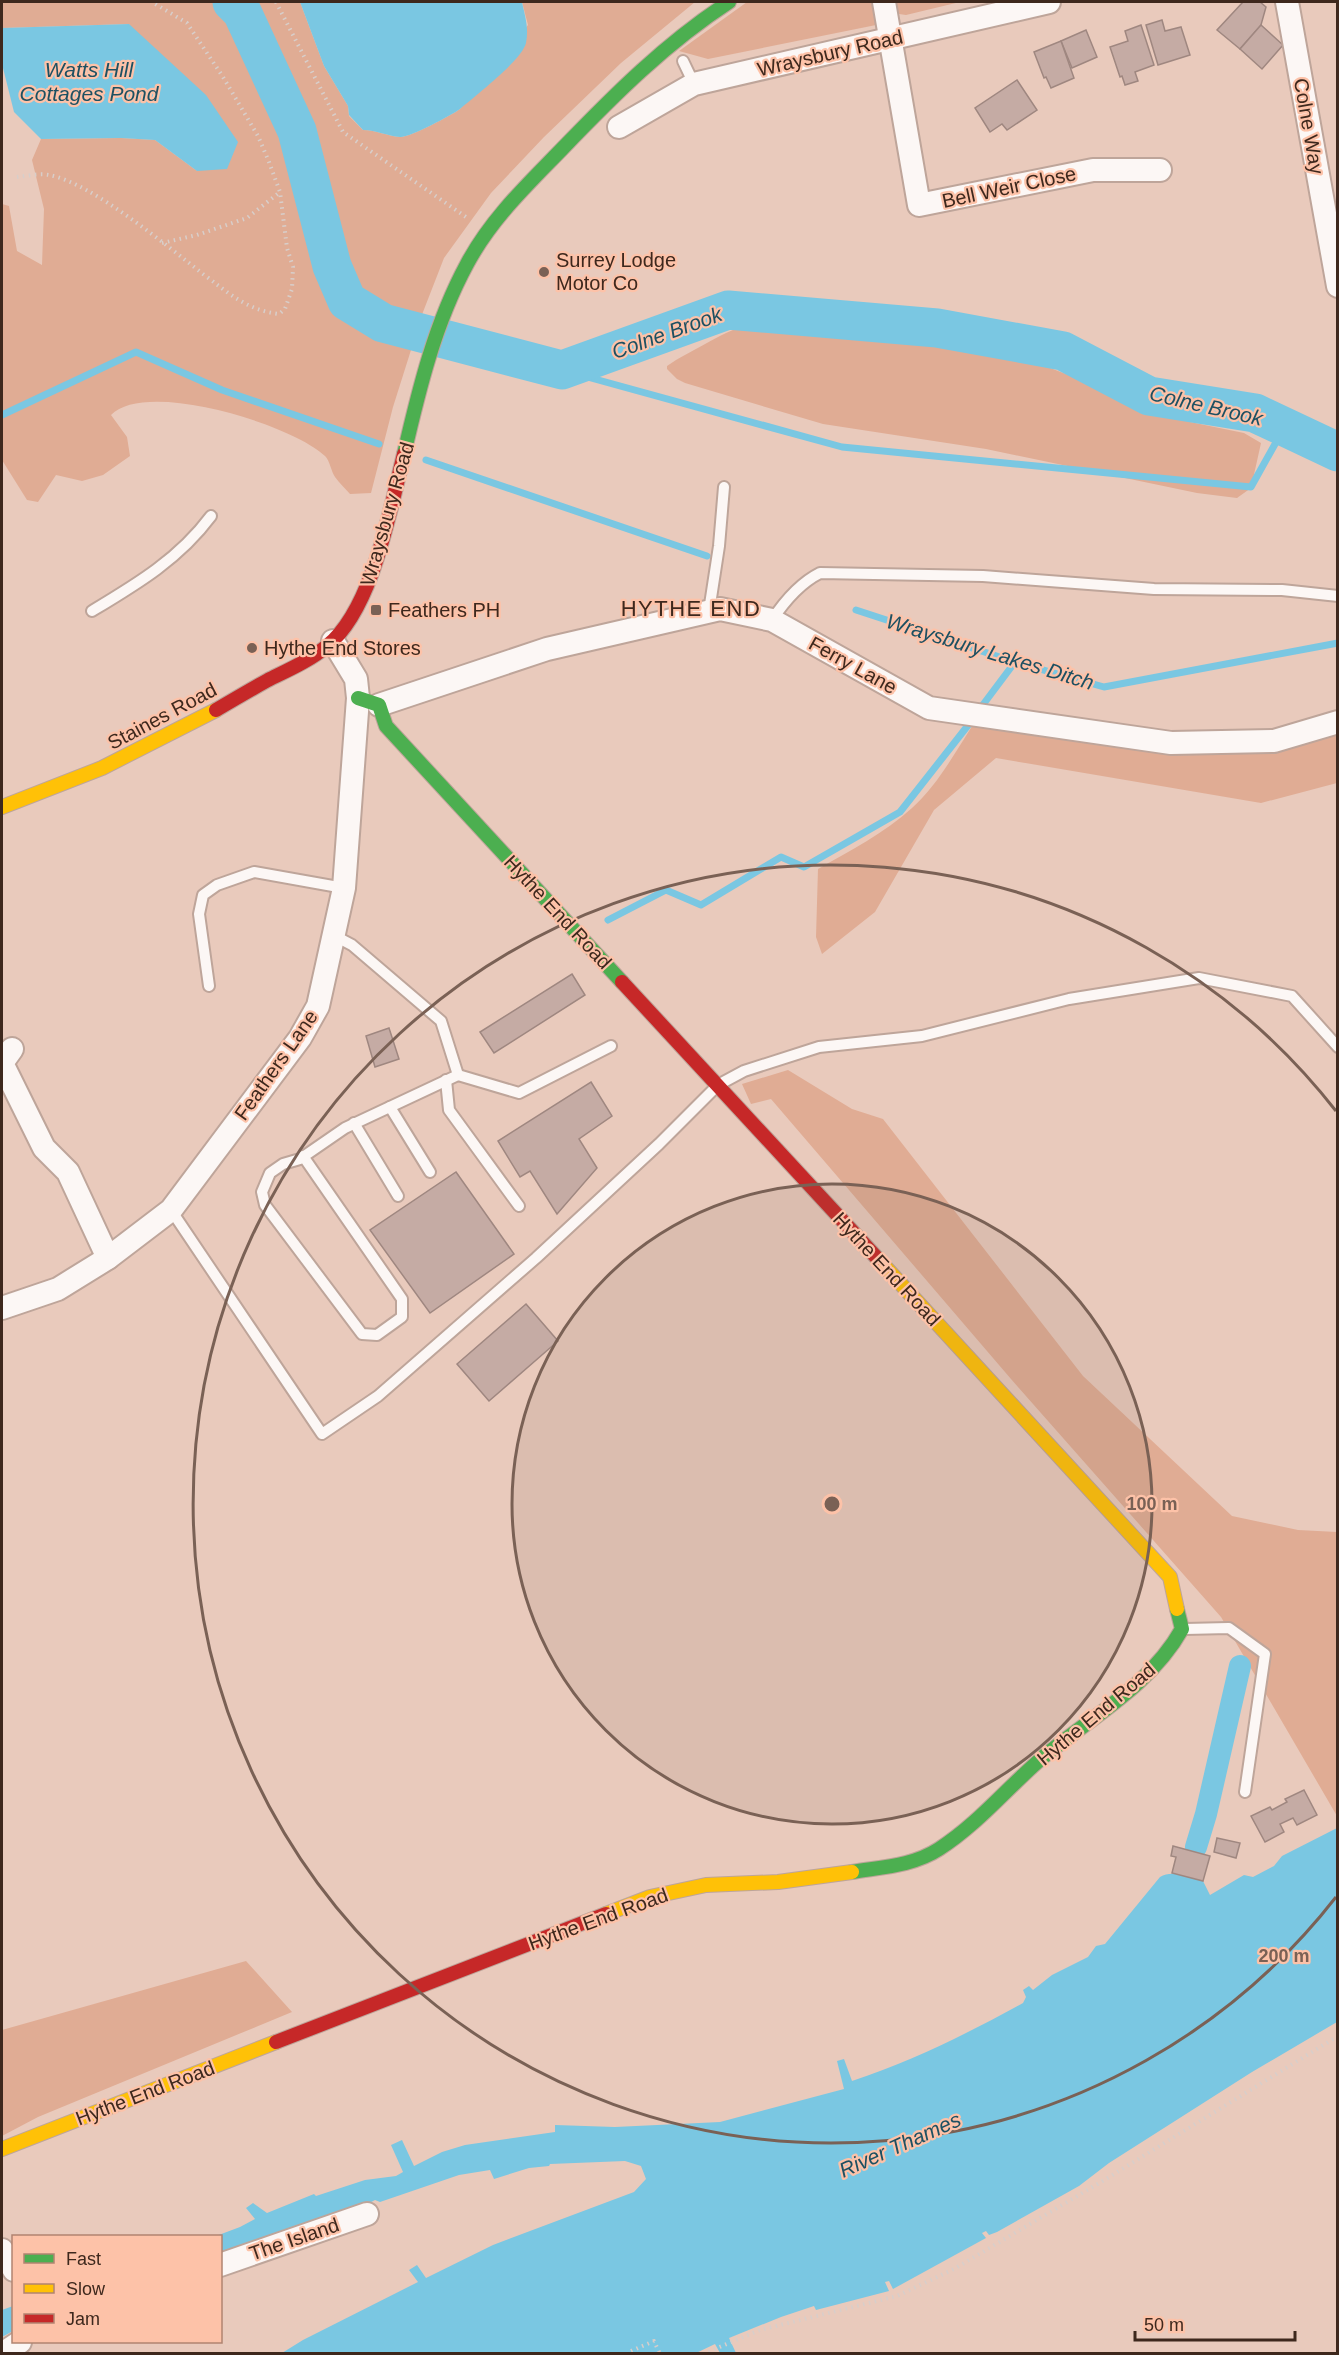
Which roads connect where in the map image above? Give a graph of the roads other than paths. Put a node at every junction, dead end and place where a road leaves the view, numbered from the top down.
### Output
1 (729, 2) edge
2 (884, 2) edge
3 (1049, 2) edge
4 (1287, 2) edge
5 (890, 39) junction
6 (683, 62) dead end
7 (694, 84) junction
8 (619, 127) dead end
9 (1160, 170) dead end
10 (1338, 286) edge
11 (724, 487) dead end
12 (211, 516) dead end
13 (1338, 596) edge
14 (92, 611) dead end
15 (709, 611) junction
16 (772, 620) junction
17 (333, 641) junction
18 (369, 702) junction
19 (1338, 722) edge
20 (2, 807) edge
21 (344, 888) junction
22 (333, 935) junction
23 (208, 986) dead end
24 (611, 1046) dead end
25 (1338, 1047) edge
26 (12, 1049) dead end
27 (458, 1075) junction
28 (447, 1080) junction
29 (718, 1085) junction
30 (390, 1107) junction
31 (354, 1123) junction
32 (303, 1156) junction
33 (430, 1172) dead end
34 (398, 1196) dead end
35 (519, 1206) dead end
36 (171, 1210) junction
37 (108, 1258) junction
38 (2, 1308) edge
39 (1182, 1629) junction
40 (1245, 1792) dead end
41 (2, 2149) edge
42 (367, 2214) dead end
43 (2, 2250) edge
44 (222, 2264) edge
45 (12, 2267) edge
46 (18, 2343) edge
47 (2, 2354) edge

1 - 17 street, Wraysbury Road
2 - 5 street
3 - 5 street, Wraysbury Road
4 - 10 street, Colne Way
5 - 7 street, Wraysbury Road
5 - 9 street, Bell Weir Close
6 - 7 lane
7 - 8 street, Wraysbury Road
11 - 15 lane
12 - 14 lane
13 - 16 lane
15 - 16 street, Ferry Lane
15 - 18 street, Ferry Lane
16 - 19 street, Ferry Lane
17 - 18 street, Feathers Lane
17 - 20 street, Staines Road
18 - 21 street, Feathers Lane
18 - 29 street, Hythe End Road
21 - 22 street, Feathers Lane
21 - 23 lane
22 - 27 lane
22 - 36 street, Feathers Lane
24 - 27 lane
25 - 29 lane
26 - 37 street
27 - 28 lane
28 - 30 lane
28 - 35 lane
29 - 36 lane
29 - 39 street, Hythe End Road
30 - 31 lane
30 - 33 lane
31 - 32 lane
31 - 34 lane
32 - 32 lane
36 - 37 street, Feathers Lane
37 - 38 street, Feathers Lane
39 - 40 lane
39 - 41 street, Hythe End Road
42 - 44 street, The Island
43 - 45 street
46 - 47 street

